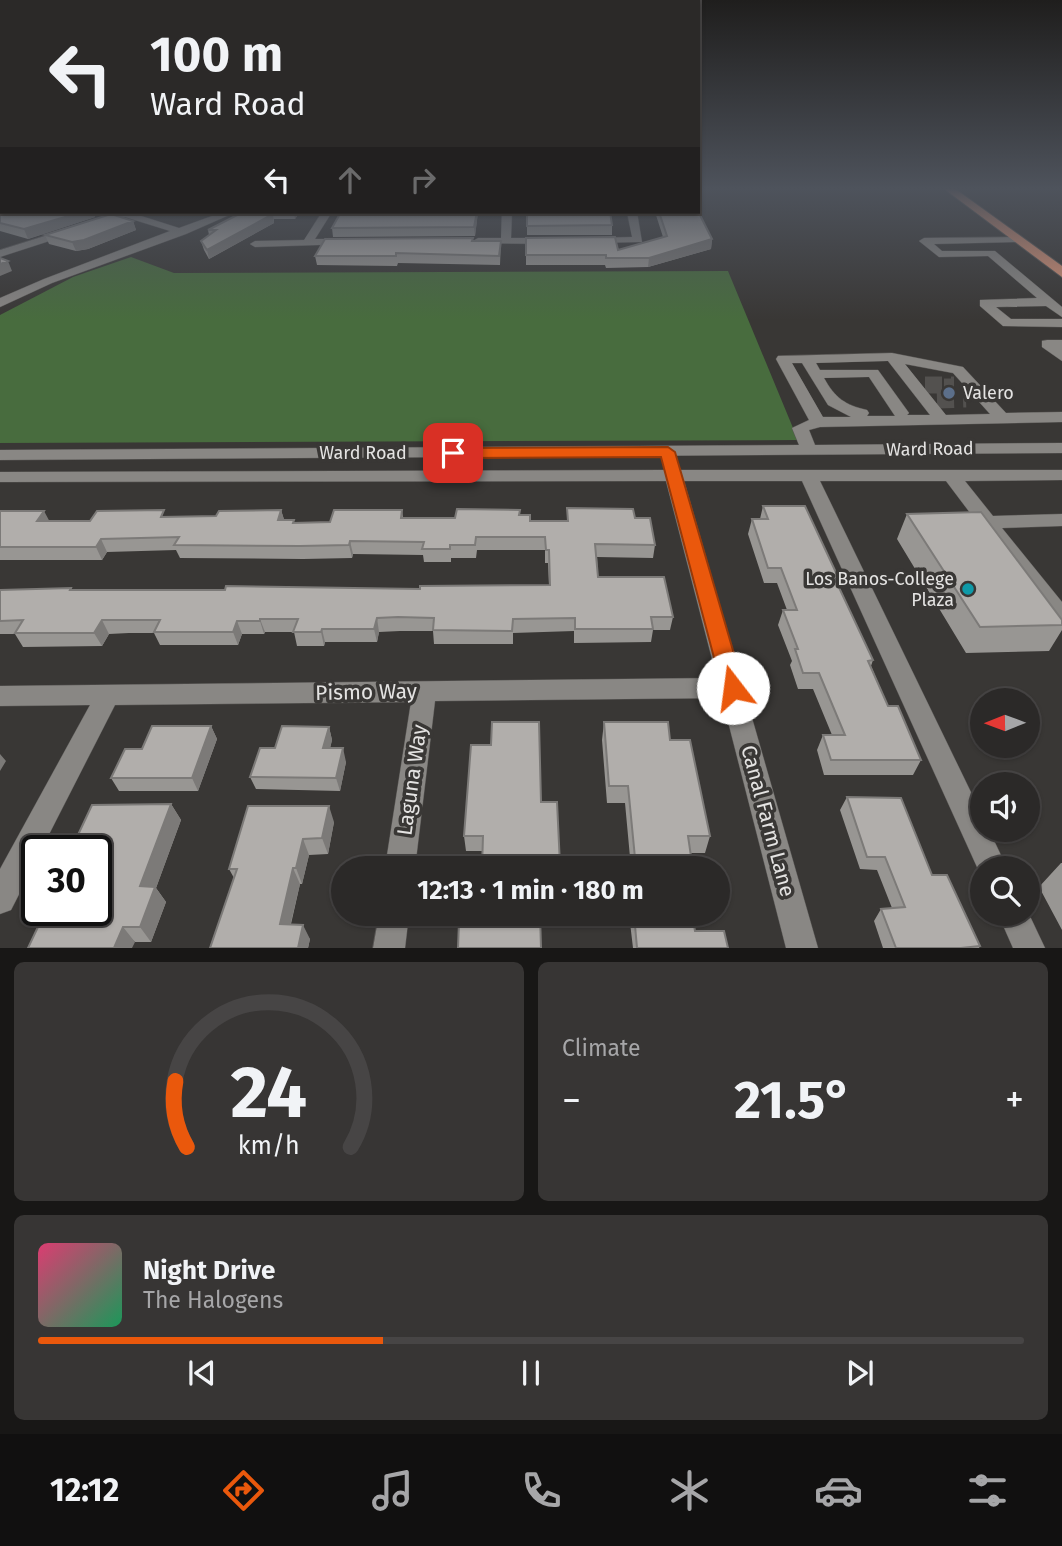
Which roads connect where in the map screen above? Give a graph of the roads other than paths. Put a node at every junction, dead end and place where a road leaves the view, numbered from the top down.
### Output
1 (63, 232) edge
2 (174, 232) edge
3 (175, 232) edge
4 (314, 232) edge
5 (506, 232) edge
6 (636, 232) edge
7 (1008, 232) edge
8 (1017, 239) junction
9 (958, 240) junction
10 (467, 241) edge
11 (506, 241) junction
12 (559, 241) edge
13 (586, 241) edge
14 (308, 242) junction
15 (361, 242) edge
16 (255, 244) dead end
17 (3, 251) edge
18 (974, 253) junction
19 (1062, 273) edge
20 (0, 296) edge
21 (1049, 302) junction
22 (0, 303) edge
23 (1062, 313) edge
24 (1062, 323) edge
25 (1062, 344) edge
26 (892, 357) junction
27 (1062, 357) edge
28 (806, 358) junction
29 (816, 374) junction
30 (954, 385) tunnel mouth
31 (969, 392) junction
32 (930, 401) junction
33 (901, 413) junction
34 (1062, 417) edge
35 (995, 419) junction
36 (818, 422) junction
37 (1011, 448) junction
38 (1062, 448) edge
39 (809, 450) junction
40 (668, 452) junction
41 (0, 454) edge
42 (951, 475) junction
43 (1062, 475) edge
44 (809, 476) junction
45 (0, 477) edge
46 (675, 477) junction
47 (1062, 520) edge
48 (987, 522) junction
49 (1062, 618) edge
50 (733, 688) junction
51 (424, 692) junction
52 (108, 695) junction
53 (0, 696) edge
54 (402, 856) edge
55 (986, 856) edge
56 (0, 900) edge
57 (392, 926) edge
58 (1019, 926) edge
59 (389, 947) edge
60 (802, 947) edge
61 (1029, 947) edge

1 - 17 street
2 - 20 street
3 - 22 street
4 - 14 street
5 - 11 street
6 - 13 street
7 - 8 highway
8 - 9 street
8 - 19 highway
9 - 18 street
9 - 18 street
10 - 11 street
11 - 12 street
14 - 15 street
14 - 16 street
18 - 21 street
21 - 23 street
21 - 24 street
25 - 27 street
26 - 28 street
26 - 31 street
26 - 32 street
28 - 29 street
28 - 36 street
29 - 33 street
29 - 33 street
30 - 31 street
31 - 35 street
32 - 33 street
32 - 35 street
32 - 36 street
34 - 35 street
35 - 37 street
36 - 39 street
37 - 38 street, Ward Road
37 - 39 street, Ward Road
39 - 40 street, Ward Road
40 - 41 street, Ward Road
40 - 46 street, Canal Farm Lane
42 - 43 street, Ward Road
42 - 44 street, Ward Road
42 - 48 street
44 - 46 street, Ward Road
44 - 55 street
45 - 46 street, Ward Road
46 - 50 street, Canal Farm Lane
47 - 48 street
48 - 49 street
50 - 51 street, Pismo Way
50 - 60 street, Canal Farm Lane
51 - 52 street, Pismo Way
51 - 54 street, Laguna Way
52 - 53 street, Pismo Way
52 - 56 street
57 - 59 street
58 - 61 street

